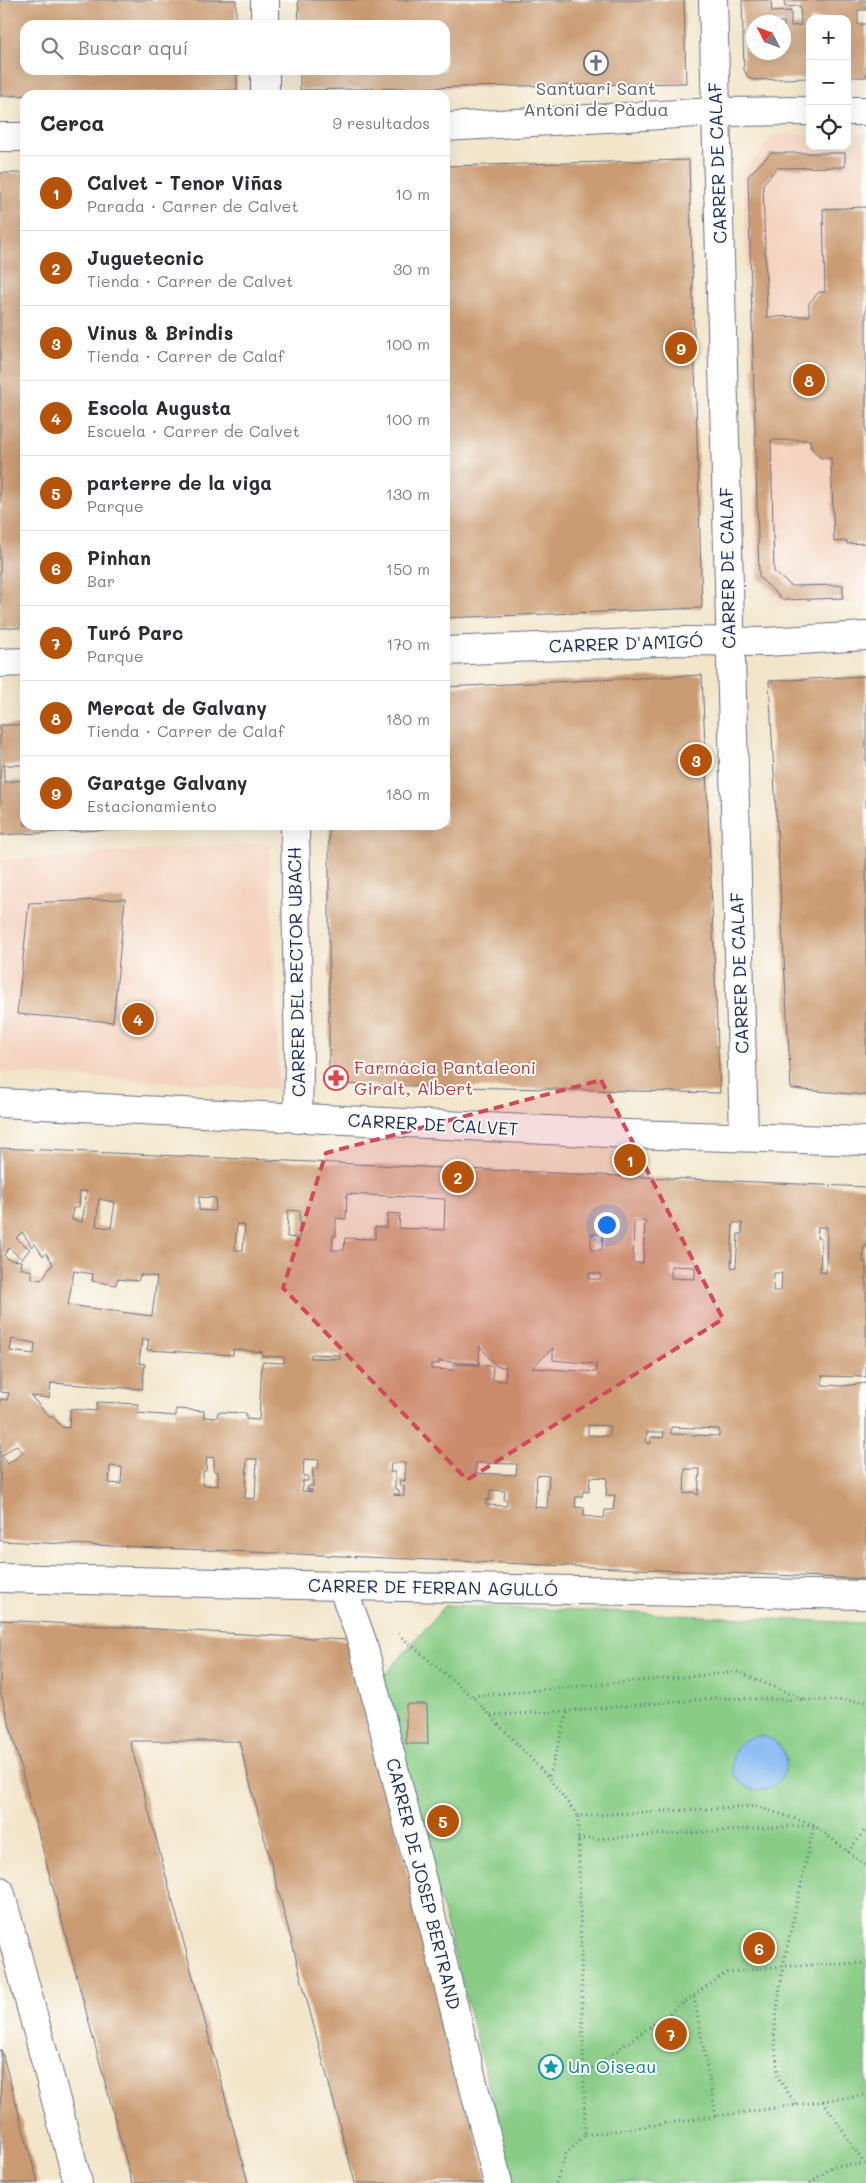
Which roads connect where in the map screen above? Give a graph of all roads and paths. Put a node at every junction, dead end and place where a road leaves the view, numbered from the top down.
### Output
1 (265, 0) edge
2 (713, 0) edge
3 (265, 20) edge
4 (265, 75) edge
5 (265, 90) edge
6 (806, 111) edge
7 (851, 111) edge
8 (866, 111) edge
9 (716, 112) junction
10 (450, 127) edge
11 (0, 137) edge
12 (20, 137) edge
13 (866, 636) edge
14 (730, 642) junction
15 (450, 650) edge
16 (20, 662) edge
17 (0, 663) edge
18 (295, 830) edge
19 (0, 1103) edge
20 (298, 1119) junction
21 (744, 1136) junction
22 (866, 1141) edge
23 (0, 1578) edge
24 (342, 1586) junction
25 (866, 1595) edge
26 (398, 1634) dead end
27 (473, 1696) junction
28 (806, 1700) junction
29 (866, 1701) edge
30 (568, 1711) junction
31 (491, 1716) junction
32 (548, 1777) junction
33 (578, 1816) junction
34 (814, 1826) junction
35 (866, 1829) edge
36 (578, 1840) junction
37 (848, 1852) junction
38 (866, 1866) edge
39 (1, 1898) edge
40 (866, 1963) edge
41 (783, 1966) junction
42 (694, 1997) junction
43 (584, 2074) junction
44 (866, 2095) edge
45 (823, 2101) junction
46 (796, 2104) junction
47 (716, 2116) junction
48 (585, 2135) junction
49 (865, 2164) edge
50 (78, 2183) edge
51 (498, 2183) edge
52 (556, 2183) edge
53 (810, 2183) edge

1 - 3 street
2 - 9 street, CARRER DE CALAF
4 - 5 street
6 - 9 street
7 - 8 street
9 - 10 street
9 - 14 street, CARRER DE CALAF
11 - 12 street
13 - 14 street, CARRER D'AMIGÓ
14 - 15 street, CARRER D'AMIGÓ
14 - 21 street, CARRER DE CALAF
16 - 17 street
18 - 20 street, CARRER DEL RECTOR UBACH
19 - 20 street, CARRER DE CALVET
20 - 21 street, CARRER DE CALVET
21 - 22 street, CARRER DE CALVET
23 - 24 street, CARRER DE FERRAN AGULLÓ
24 - 25 street, CARRER DE FERRAN AGULLÓ
24 - 51 street, CARRER DE JOSEP BERTRAND
26 - 27 path
27 - 28 path
27 - 31 path
28 - 29 path
28 - 30 path
30 - 31 path
30 - 32 path
31 - 32 path
32 - 33 path
33 - 34 path
33 - 36 path
34 - 36 path
34 - 37 path
34 - 41 path
35 - 37 path
36 - 43 path
37 - 38 path
39 - 50 street
40 - 41 path
41 - 42 path
41 - 46 path
42 - 43 path
42 - 47 path
43 - 48 path
44 - 45 path
45 - 46 path
45 - 49 path
46 - 47 path
47 - 48 path
48 - 52 path
49 - 53 path

